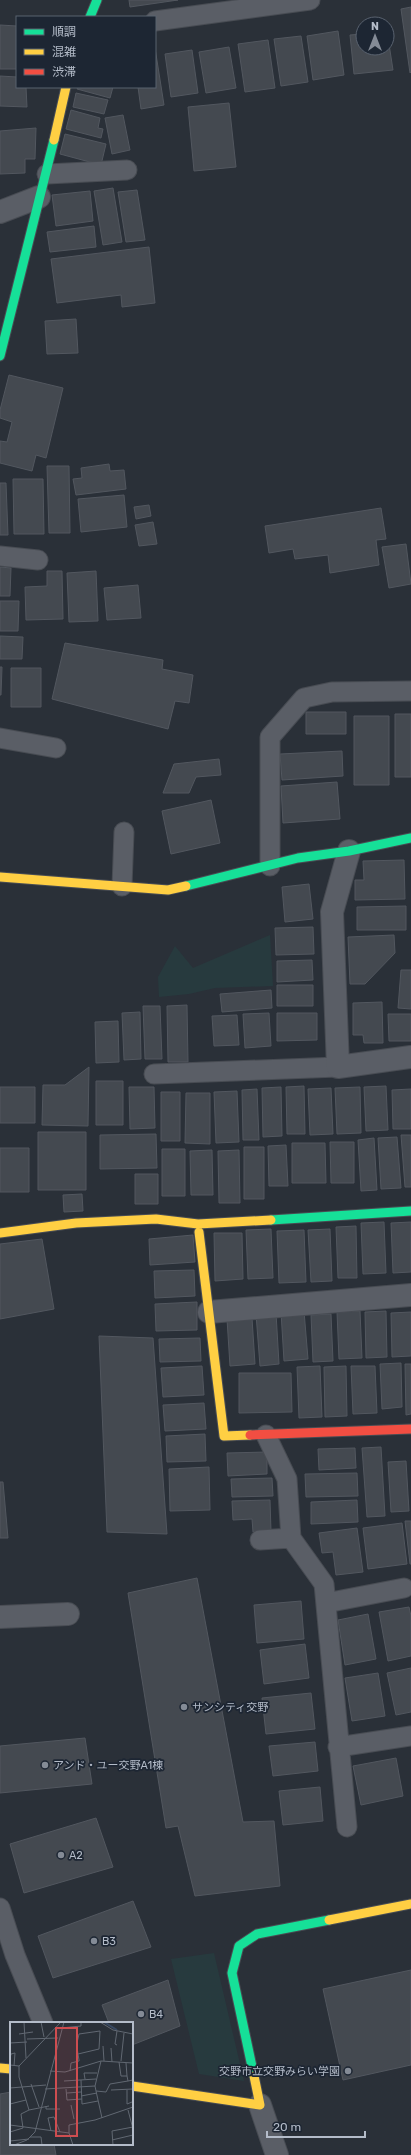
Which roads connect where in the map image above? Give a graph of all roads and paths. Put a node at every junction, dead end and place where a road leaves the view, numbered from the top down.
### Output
1 (310, 0) edge
2 (156, 21) edge
3 (66, 88) edge
4 (126, 170) dead end
5 (46, 174) junction
6 (39, 197) junction
7 (0, 212) edge
8 (0, 356) edge
9 (0, 556) edge
10 (38, 560) dead end
11 (411, 691) edge
12 (0, 738) edge
13 (56, 748) dead end
14 (124, 832) dead end
15 (411, 838) edge
16 (349, 851) junction
17 (270, 866) junction
18 (0, 877) edge
19 (122, 886) junction
20 (411, 1057) edge
21 (338, 1067) junction
22 (154, 1074) dead end
23 (411, 1211) edge
24 (199, 1232) dead end
25 (0, 1233) edge
26 (411, 1295) edge
27 (209, 1312) junction
28 (411, 1429) edge
29 (266, 1435) junction
30 (290, 1538) junction
31 (260, 1540) dead end
32 (404, 1588) dead end
33 (326, 1603) junction
34 (68, 1614) dead end
35 (0, 1617) edge
36 (411, 1736) edge
37 (338, 1747) junction
38 (347, 1827) dead end
39 (411, 1904) edge
40 (0, 1908) edge
41 (43, 2022) edge
42 (0, 2068) edge
43 (10, 2069) edge
44 (133, 2086) edge
45 (260, 2105) junction
46 (277, 2155) edge

1 - 2 lane
3 - 5 street
4 - 5 lane
5 - 6 street
6 - 7 street
6 - 8 street
9 - 10 lane
11 - 17 lane
12 - 13 lane
14 - 19 lane
15 - 16 street
16 - 17 street
16 - 21 street
17 - 19 street
18 - 19 street
20 - 21 street
21 - 22 lane
23 - 25 street
24 - 27 street
26 - 27 street
27 - 29 street
28 - 29 street
29 - 30 lane
30 - 31 lane
30 - 33 lane
32 - 33 lane
33 - 37 lane
34 - 35 street
36 - 37 lane
37 - 38 lane
39 - 45 street
40 - 41 lane
42 - 43 street
44 - 45 street
45 - 46 street

